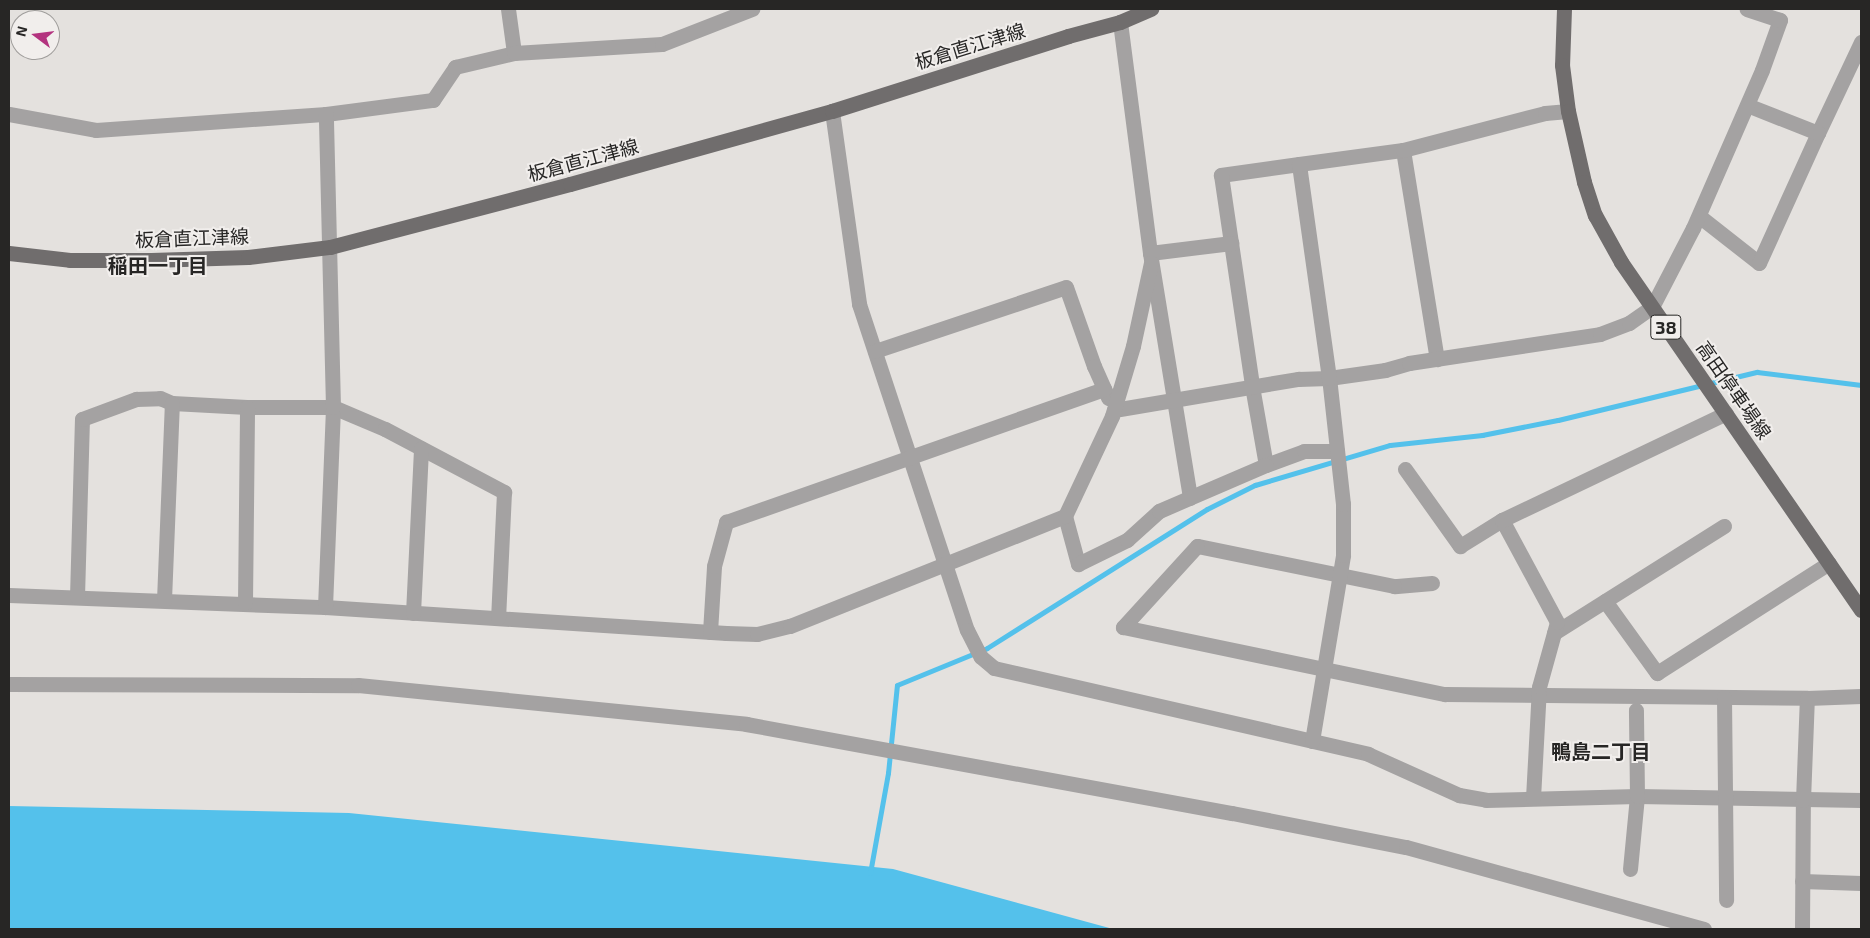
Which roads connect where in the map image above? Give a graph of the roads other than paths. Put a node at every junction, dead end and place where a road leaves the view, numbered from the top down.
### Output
1 (508, 9) edge
2 (752, 9) edge
3 (1151, 9) edge
4 (1564, 9) edge
5 (1747, 9) edge
6 (1120, 22) junction
7 (1861, 42) edge
8 (514, 53) junction
9 (1747, 104) junction
10 (832, 111) junction
11 (1568, 111) junction
12 (9, 114) edge
13 (326, 114) junction
14 (1818, 133) junction
15 (1403, 150) junction
16 (1299, 164) junction
17 (1699, 216) junction
18 (1231, 243) junction
19 (330, 247) junction
20 (9, 253) edge
21 (1150, 258) junction
22 (1652, 307) junction
23 (875, 352) junction
24 (1436, 359) junction
25 (1329, 378) junction
26 (1252, 386) junction
27 (1104, 389) junction
28 (1172, 399) junction
29 (172, 403) junction
30 (247, 407) junction
31 (333, 407) junction
32 (1114, 410) junction
33 (1726, 413) junction
34 (421, 448) junction
35 (1337, 451) junction
36 (909, 457) junction
37 (1266, 465) junction
38 (1405, 469) dead end
39 (1190, 498) junction
40 (1065, 516) junction
41 (1502, 520) junction
42 (1724, 526) dead end
43 (1829, 563) junction
44 (944, 564) junction
45 (1339, 576) junction
46 (1432, 583) dead end
47 (9, 595) edge
48 (77, 597) junction
49 (164, 600) junction
50 (1605, 601) junction
51 (245, 603) junction
52 (325, 607) junction
53 (1861, 610) edge
54 (413, 613) junction
55 (498, 618) junction
56 (710, 632) junction
57 (1554, 633) junction
58 (1324, 668) junction
59 (9, 684) edge
60 (1539, 695) junction
61 (1861, 696) edge
62 (1724, 697) junction
63 (1807, 698) junction
64 (1636, 710) dead end
65 (1312, 741) junction
66 (1637, 796) junction
67 (1533, 798) junction
68 (1724, 798) junction
69 (1803, 800) junction
70 (1861, 800) edge
71 (1630, 869) dead end
72 (1802, 881) junction
73 (1861, 883) edge
74 (1726, 900) dead end
75 (1704, 929) edge
76 (1802, 929) edge

1 - 8 street
2 - 8 street
3 - 6 main road, 板倉直江津線
4 - 11 main road, 高田停車場線 / 38
5 - 9 street
6 - 10 main road, 板倉直江津線
6 - 21 street
7 - 14 street
8 - 13 street
9 - 14 street
9 - 17 street
10 - 19 main road, 板倉直江津線
10 - 23 street
11 - 15 street
11 - 22 main road, 高田停車場線 / 38
12 - 13 street
13 - 19 street
14 - 17 street
15 - 16 street
15 - 24 street
16 - 18 street
16 - 25 street
17 - 22 street
18 - 21 street
18 - 26 street
19 - 20 main road, 板倉直江津線
19 - 31 street
21 - 28 street
21 - 32 street
22 - 24 street
22 - 33 main road, 高田停車場線 / 38
23 - 27 street
23 - 36 street
24 - 25 street
25 - 26 street
25 - 35 street
26 - 28 street
26 - 37 street
27 - 32 street
27 - 36 street
28 - 32 street
28 - 39 street
29 - 30 street
29 - 48 street
29 - 49 street
30 - 31 street
30 - 51 street
31 - 34 street
31 - 52 street
32 - 40 street
33 - 41 street
33 - 43 main road, 高田停車場線 / 38
34 - 54 street
34 - 55 street
35 - 37 street
35 - 45 street
36 - 44 street
36 - 56 street
37 - 39 street
38 - 41 street
39 - 40 street
40 - 44 street
41 - 57 street
42 - 50 street
43 - 50 street
43 - 53 main road, 高田停車場線 / 38
44 - 56 street
44 - 65 street
45 - 46 street
45 - 58 street
45 - 58 street
47 - 48 street
48 - 49 street
49 - 51 street
50 - 57 street
51 - 52 street
52 - 54 street
54 - 55 street
55 - 56 street
57 - 60 street
58 - 60 street
58 - 65 street
59 - 75 street
60 - 62 street
60 - 67 street
61 - 63 street
62 - 63 street
62 - 68 street
63 - 69 street
64 - 66 street
65 - 67 street
66 - 67 street
66 - 68 street
66 - 71 street
68 - 69 street
68 - 74 street
69 - 70 street
69 - 72 street
72 - 73 street
72 - 76 street

